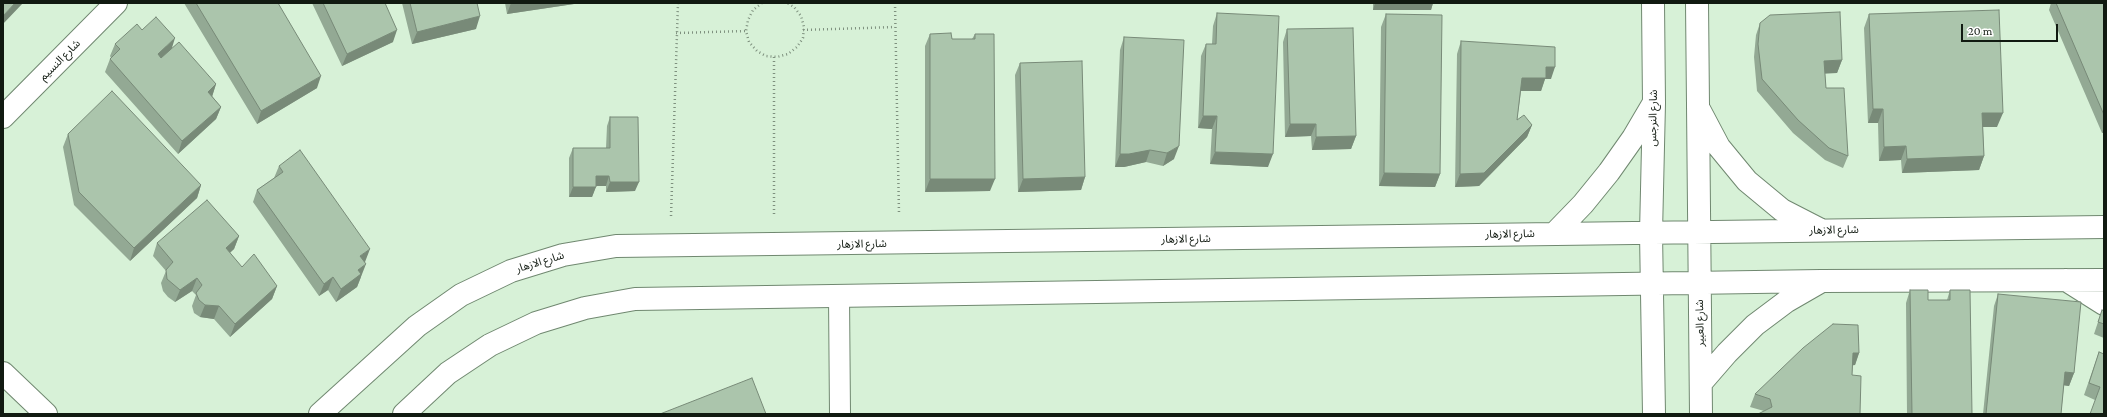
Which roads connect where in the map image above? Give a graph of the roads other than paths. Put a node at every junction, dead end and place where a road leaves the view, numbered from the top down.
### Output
1 (116, 3) edge
2 (1653, 3) edge
3 (1697, 3) edge
4 (1654, 103) junction
5 (1698, 107) junction
6 (3, 117) edge
7 (2102, 225) edge
8 (1822, 231) junction
9 (1700, 232) junction
10 (1651, 233) junction
11 (1554, 234) junction
12 (2066, 280) junction
13 (2104, 280) edge
14 (1821, 282) junction
15 (1700, 283) junction
16 (1652, 284) junction
17 (839, 296) junction
18 (2104, 304) edge
19 (3, 373) edge
20 (1701, 383) junction
21 (46, 414) edge
22 (320, 414) edge
23 (404, 414) edge
24 (840, 414) edge
25 (1654, 414) edge
26 (1701, 414) edge

1 - 6 street, شارع النسيم
2 - 4 street, شارع النرجس
3 - 5 street
4 - 10 street, شارع النرجس
4 - 11 street
5 - 8 street
5 - 9 street
7 - 8 street, شارع الازهار
8 - 9 street, شارع الازهار
9 - 10 street, شارع الازهار
9 - 15 street, شارع العبير
10 - 11 street, شارع الازهار
10 - 16 street
11 - 22 street, شارع الازهار
12 - 13 street
12 - 14 street
12 - 18 street
14 - 15 street
14 - 20 street
15 - 16 street
15 - 20 street, شارع العبير
16 - 17 street
16 - 25 street
17 - 23 street
17 - 24 lane
19 - 21 street
20 - 26 street, شارع العبير

